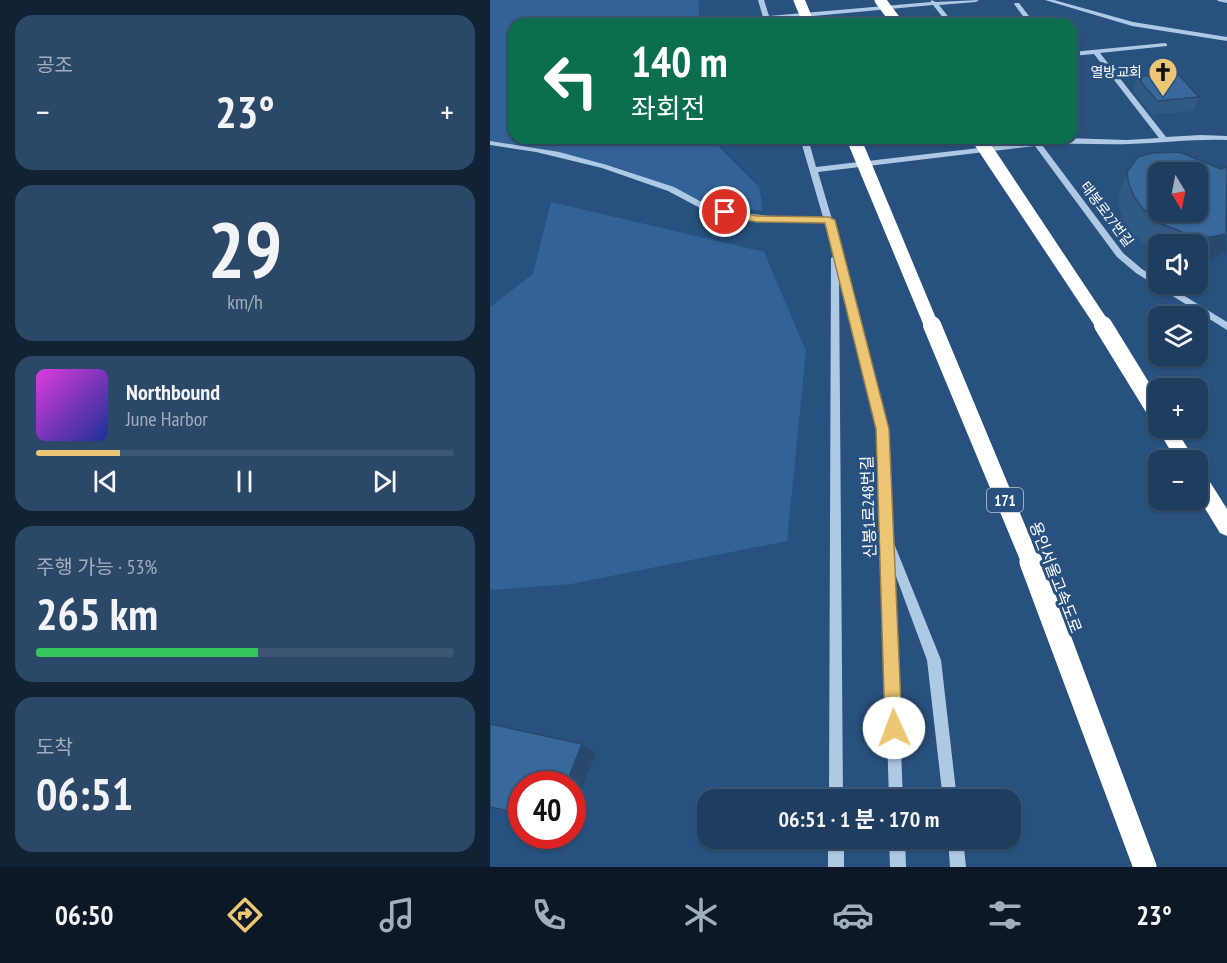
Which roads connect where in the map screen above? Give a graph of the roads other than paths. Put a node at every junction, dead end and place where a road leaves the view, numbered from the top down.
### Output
1 (761, 0) edge
2 (799, 0) edge
3 (880, 0) edge
4 (976, 0) edge
5 (1048, 0) edge
6 (1220, 0) edge
7 (1226, 1) edge
8 (933, 2) edge
9 (1017, 4) dead end
10 (766, 18) edge
11 (793, 18) edge
12 (806, 18) edge
13 (894, 18) edge
14 (946, 18) edge
15 (1028, 18) edge
16 (1226, 39) edge
17 (1165, 45) dead end
18 (1096, 52) junction
19 (1078, 54) edge
20 (1226, 138) edge
21 (1078, 139) edge
22 (1164, 140) junction
23 (490, 143) edge
24 (806, 144) edge
25 (856, 144) edge
26 (983, 144) edge
27 (1042, 144) edge
28 (1038, 145) junction
29 (814, 170) junction
30 (829, 220) junction
31 (835, 243) junction
32 (1226, 327) edge
33 (1148, 398) edge
34 (1208, 496) edge
35 (1226, 526) edge
36 (887, 536) junction
37 (836, 789) edge
38 (896, 789) edge
39 (949, 789) edge
40 (836, 849) edge
41 (897, 849) edge
42 (956, 849) edge
43 (836, 867) edge
44 (898, 867) edge
45 (958, 867) edge
46 (1145, 867) edge

1 - 10 street
2 - 12 highway, bridge
3 - 13 highway, bridge
4 - 8 street
5 - 16 street
6 - 7 street
8 - 11 street
8 - 14 street
9 - 15 street
17 - 18 street
18 - 19 street
18 - 22 street
20 - 22 street
21 - 22 street
23 - 30 street
24 - 29 street
25 - 46 highway, 용인서울고속도로 / 171, bridge
26 - 33 highway, bridge
27 - 28 street
28 - 29 street
28 - 32 street, 태봉로27번길
29 - 30 street
30 - 31 street, 신봉1로248번길
31 - 36 street, 신봉1로248번길
31 - 37 street
34 - 35 highway
36 - 38 street, 신봉1로248번길
36 - 39 street
40 - 43 street
41 - 44 street
42 - 45 street

